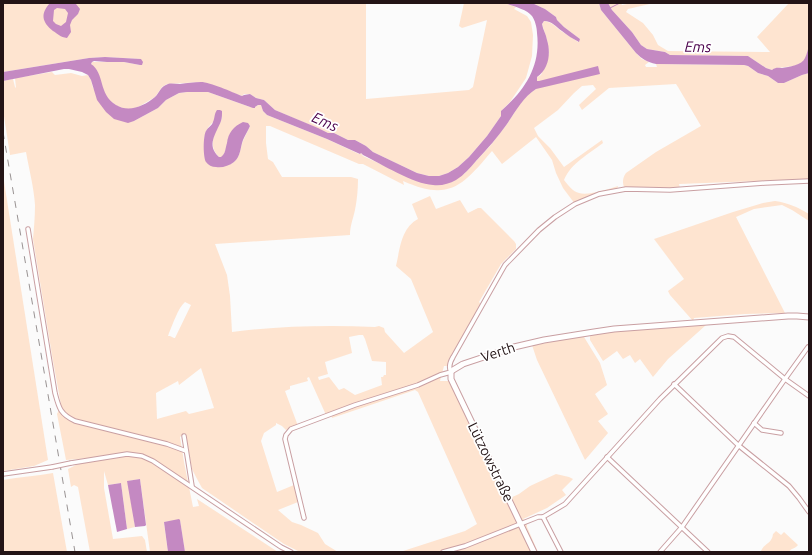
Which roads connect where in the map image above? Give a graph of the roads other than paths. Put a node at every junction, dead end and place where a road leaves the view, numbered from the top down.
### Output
1 (809, 181) edge
2 (28, 229) dead end
3 (809, 317) edge
4 (809, 348) edge
5 (451, 372) junction
6 (785, 379) junction
7 (674, 384) junction
8 (809, 396) edge
9 (754, 423) junction
10 (781, 434) dead end
11 (184, 436) dead end
12 (738, 445) junction
13 (186, 451) junction
14 (607, 457) junction
15 (3, 474) edge
16 (192, 486) junction
17 (809, 512) edge
18 (543, 517) junction
19 (304, 518) dead end
20 (521, 525) junction
21 (682, 527) junction
22 (291, 552) edge
23 (443, 552) edge
24 (534, 552) edge
25 (561, 552) edge
26 (660, 552) edge
27 (708, 552) edge

1 - 5 street
2 - 13 street
3 - 5 street, Verth
4 - 6 street
5 - 19 street, Verth
5 - 20 street, Lützowstraße
6 - 7 street
6 - 8 street
6 - 9 street
7 - 12 street
7 - 14 street
9 - 10 street
9 - 12 street
11 - 13 street
12 - 17 street
12 - 21 street
13 - 16 street
14 - 18 street
14 - 21 street
15 - 16 street, bridge
16 - 22 street
18 - 20 street
18 - 25 street
20 - 23 street
20 - 24 street, Lützowstraße
21 - 26 street
21 - 27 street

